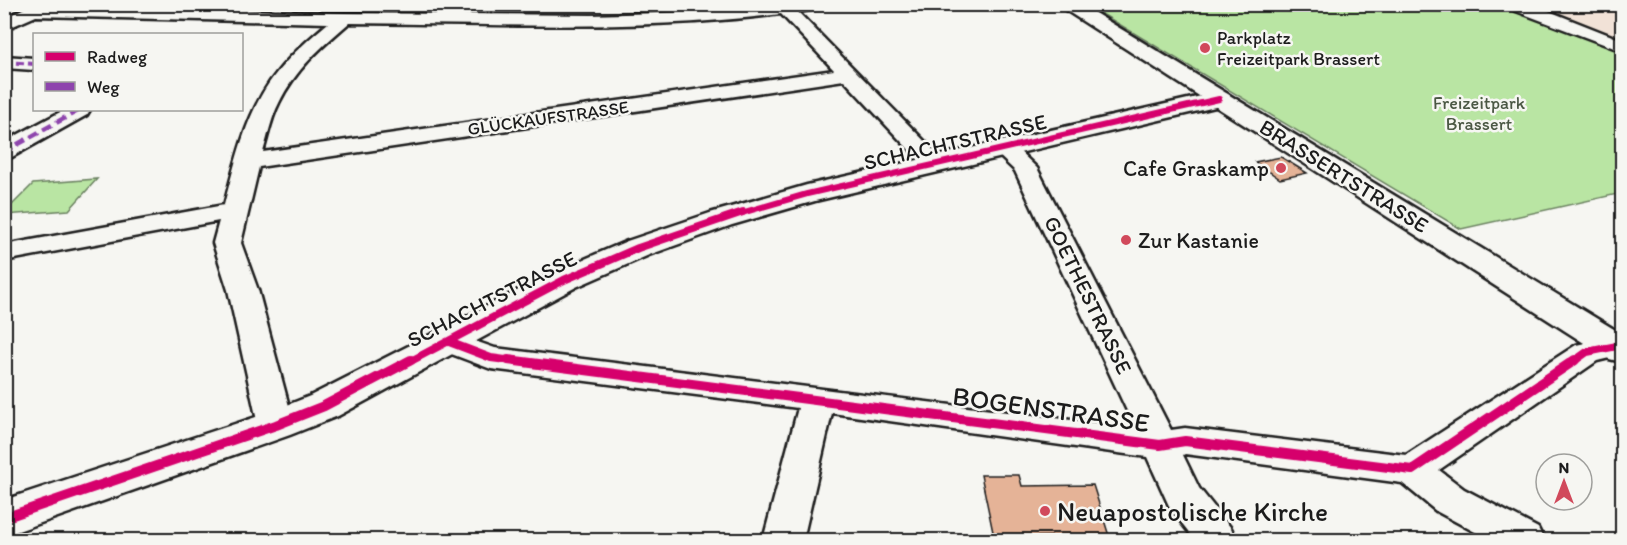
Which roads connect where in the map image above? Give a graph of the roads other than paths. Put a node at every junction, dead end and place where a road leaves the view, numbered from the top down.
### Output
1 (818, 4) edge
2 (1065, 4) edge
3 (1514, 4) edge
4 (41, 8) edge
5 (786, 9) junction
6 (345, 18) junction
7 (4, 25) edge
8 (1623, 46) edge
9 (4, 62) edge
10 (33, 64) edge
11 (847, 74) junction
12 (1219, 99) junction
13 (77, 111) edge
14 (1004, 149) junction
15 (4, 152) edge
16 (248, 161) junction
17 (935, 164) junction
18 (234, 211) junction
19 (4, 253) edge
20 (449, 342) junction
21 (1620, 347) edge
22 (818, 399) junction
23 (276, 425) junction
24 (1160, 446) junction
25 (1412, 470) junction
26 (4, 518) edge
27 (783, 540) edge
28 (1217, 540) edge
29 (1524, 540) edge

1 - 5 street
2 - 12 street, BRASSERTSTRASSE
3 - 8 street
4 - 6 street
4 - 7 street
5 - 6 street
5 - 11 street
6 - 16 street
9 - 10 street
11 - 16 street, GLÜCKAUFSTRASSE
11 - 17 street
12 - 14 street, SCHACHTSTRASSE
12 - 21 street, BRASSERTSTRASSE
13 - 15 street
14 - 17 street, SCHACHTSTRASSE
14 - 24 street, GOETHESTRASSE
16 - 18 street
17 - 20 street, SCHACHTSTRASSE
18 - 19 street
18 - 23 street
20 - 22 street, BOGENSTRASSE
20 - 23 street, SCHACHTSTRASSE
21 - 25 street
22 - 24 street, BOGENSTRASSE
22 - 27 street
23 - 26 street, SCHACHTSTRASSE
24 - 25 street, BOGENSTRASSE
24 - 28 street, GOETHESTRASSE
25 - 29 street

